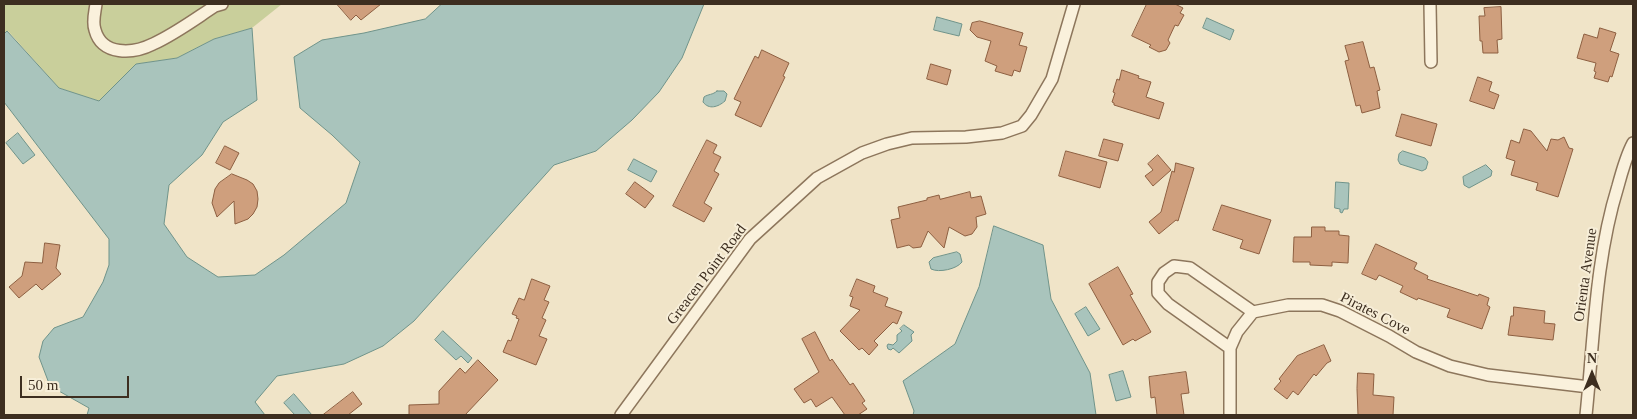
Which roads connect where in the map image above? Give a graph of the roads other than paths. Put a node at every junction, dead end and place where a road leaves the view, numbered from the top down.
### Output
1 (96, 4) edge
2 (222, 4) edge
3 (1074, 4) edge
4 (1430, 4) edge
5 (1431, 62) dead end
6 (1633, 143) edge
7 (1253, 312) junction
8 (1230, 348) junction
9 (1589, 387) junction
10 (621, 415) edge
11 (1230, 415) edge
12 (1586, 415) edge

1 - 2 street
3 - 10 street, Greacen Point Road
4 - 5 street
6 - 9 street, Orienta Avenue
7 - 8 street
7 - 8 street
7 - 9 street, Pirates Cove
8 - 11 street
9 - 12 street, Orienta Avenue

